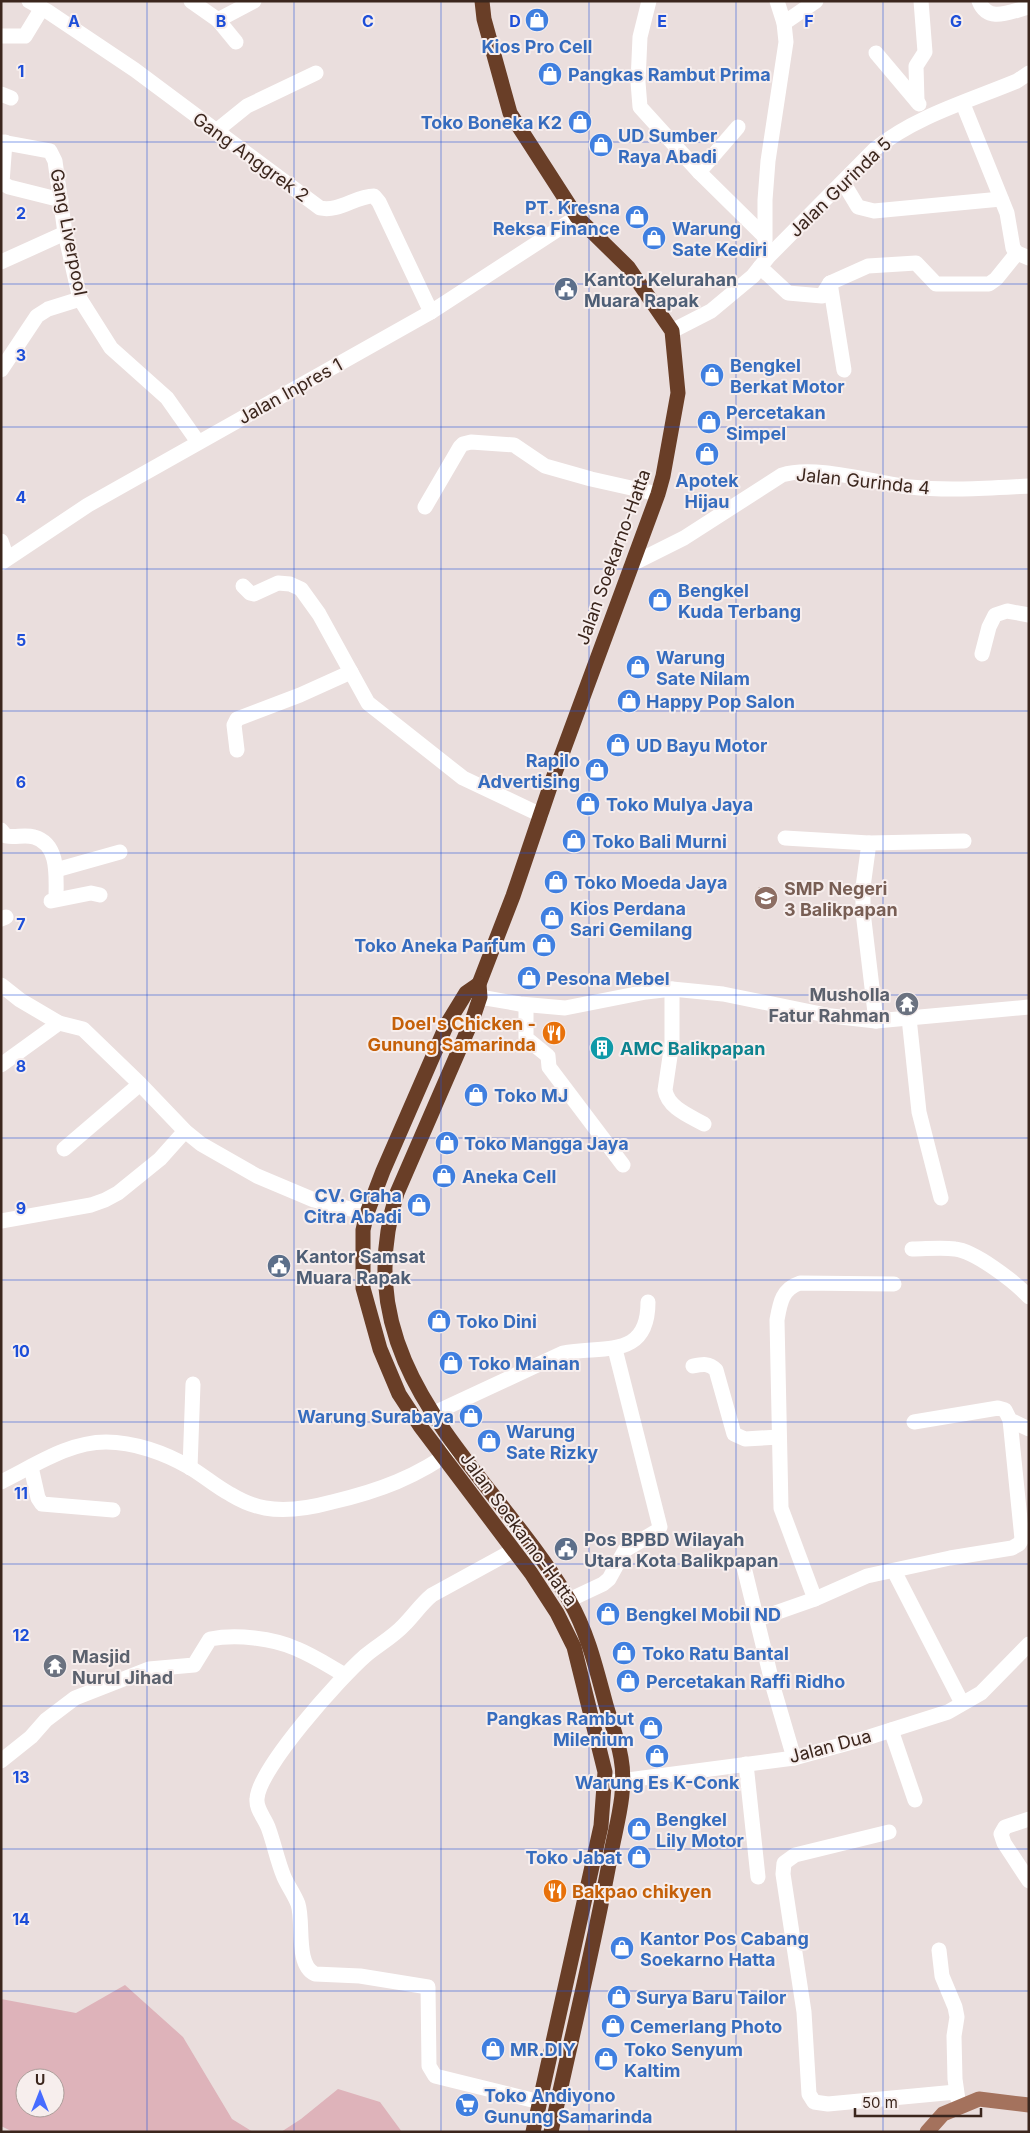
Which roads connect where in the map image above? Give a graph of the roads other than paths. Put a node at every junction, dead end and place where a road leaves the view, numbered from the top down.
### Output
1 (191, 1) edge
2 (254, 1) edge
3 (482, 1) edge
4 (649, 1) edge
5 (777, 1) edge
6 (816, 1) edge
7 (921, 1) edge
8 (980, 1) edge
9 (35, 4) edge
10 (1029, 7) edge
11 (218, 20) junction
12 (784, 23) junction
13 (1, 36) edge
14 (236, 42) dead end
15 (876, 53) dead end
16 (1029, 61) edge
17 (316, 73) dead end
18 (1023, 77) edge
19 (917, 101) junction
20 (962, 104) junction
21 (929, 117) junction
22 (738, 127) dead end
23 (216, 131) junction
24 (3, 142) edge
25 (699, 172) junction
26 (843, 182) junction
27 (1001, 199) junction
28 (61, 200) junction
29 (577, 217) junction
30 (65, 233) junction
31 (764, 236) junction
32 (1023, 256) edge
33 (1, 262) edge
34 (764, 262) junction
35 (830, 283) junction
36 (80, 299) junction
37 (431, 312) junction
38 (672, 331) junction
39 (1, 370) edge
40 (844, 370) dead end
41 (198, 442) junction
42 (1029, 486) edge
43 (658, 494) junction
44 (425, 507) dead end
45 (1, 541) edge
46 (4, 561) edge
47 (632, 564) junction
48 (243, 586) dead end
49 (1029, 615) edge
50 (982, 654) dead end
51 (351, 672) junction
52 (237, 750) dead end
53 (541, 815) junction
54 (1, 830) edge
55 (785, 838) dead end
56 (964, 841) dead end
57 (869, 843) junction
58 (120, 852) dead end
59 (56, 870) junction
60 (100, 895) dead end
61 (1, 985) edge
62 (672, 989) junction
63 (475, 991) junction
64 (526, 1005) junction
65 (1029, 1007) edge
66 (909, 1018) junction
67 (876, 1021) junction
68 (59, 1023) junction
69 (1, 1065) edge
70 (140, 1084) junction
71 (704, 1124) dead end
72 (185, 1131) junction
73 (64, 1149) dead end
74 (623, 1165) dead end
75 (941, 1198) dead end
76 (367, 1213) junction
77 (1, 1221) edge
78 (912, 1249) dead end
79 (894, 1284) dead end
80 (1029, 1297) edge
81 (648, 1302) dead end
82 (615, 1349) junction
83 (693, 1366) dead end
84 (193, 1384) dead end
85 (432, 1414) junction
86 (1010, 1420) junction
87 (914, 1422) dead end
88 (1029, 1429) edge
89 (779, 1437) junction
90 (456, 1448) junction
91 (444, 1457) junction
92 (31, 1467) junction
93 (190, 1468) junction
94 (1, 1482) edge
95 (113, 1510) dead end
96 (514, 1550) junction
97 (545, 1563) junction
98 (743, 1563) dead end
99 (894, 1570) junction
100 (531, 1573) junction
101 (815, 1599) junction
102 (569, 1600) junction
103 (758, 1619) junction
104 (1029, 1644) edge
105 (345, 1675) junction
106 (962, 1703) junction
107 (890, 1730) junction
108 (794, 1758) junction
109 (1, 1761) edge
110 (746, 1764) junction
111 (624, 1781) junction
112 (605, 1783) junction
113 (915, 1800) dead end
114 (1029, 1819) edge
115 (889, 1832) dead end
116 (758, 1878) dead end
117 (1029, 1881) edge
118 (939, 1950) dead end
119 (958, 2099) junction
120 (540, 2102) junction
121 (1029, 2105) edge
122 (533, 2132) edge
123 (551, 2132) edge
124 (927, 2132) edge

1 - 11 street
2 - 11 street
3 - 29 highway, Jalan Soekarno-Hatta
4 - 25 street
5 - 12 street
6 - 12 street
7 - 19 street
8 - 10 street
9 - 13 street
9 - 23 street, Gang Anggrek 2
11 - 14 street
12 - 31 street
15 - 19 street
16 - 18 street
17 - 23 street
18 - 20 street, Jalan Gurinda 5
19 - 21 street
20 - 21 street, Jalan Gurinda 5
20 - 27 street
21 - 26 street, Jalan Gurinda 5
22 - 25 street
23 - 37 street, Gang Anggrek 2
24 - 28 street, Gang Liverpool
24 - 28 street
25 - 31 street
26 - 27 street
26 - 34 street, Jalan Gurinda 5
27 - 32 street
28 - 30 street, Gang Liverpool
29 - 37 street, Jalan Inpres 1
29 - 38 highway, Jalan Soekarno-Hatta
30 - 33 street
30 - 36 street, Gang Liverpool
31 - 34 street
32 - 35 street
34 - 35 street
34 - 38 street, Jalan Gurinda 5
35 - 40 street
36 - 39 street
36 - 41 street, Gang Liverpool
37 - 41 street, Jalan Inpres 1
38 - 43 highway, Jalan Soekarno-Hatta
41 - 46 street, Jalan Inpres 1
42 - 47 street, Jalan Gurinda 4
43 - 44 street
43 - 47 highway, Jalan Soekarno-Hatta
45 - 46 street
47 - 53 highway, Jalan Soekarno-Hatta
48 - 51 street
49 - 50 street
51 - 52 street
51 - 53 street
53 - 63 highway, Jalan Soekarno-Hatta
54 - 59 street
55 - 57 street
56 - 57 street
57 - 67 street
58 - 59 street
59 - 60 street
61 - 68 street
62 - 64 street
62 - 67 street
62 - 71 street
63 - 64 street
63 - 76 highway, Jalan Soekarno-Hatta
63 - 85 highway, Jalan Soekarno-Hatta
64 - 74 street
65 - 66 street
66 - 67 street
66 - 75 street
68 - 69 street
68 - 70 street
70 - 72 street
70 - 73 street
72 - 76 street
72 - 77 street
76 - 91 highway, Jalan Soekarno-Hatta
78 - 80 street
79 - 89 street
81 - 82 street
82 - 85 street
82 - 102 street
83 - 89 street
84 - 93 street
85 - 90 highway, Jalan Soekarno-Hatta
86 - 87 street
86 - 88 street
86 - 99 street
89 - 101 street
90 - 91 street
90 - 97 highway, Jalan Soekarno-Hatta
91 - 93 street
91 - 96 highway, Jalan Soekarno-Hatta
92 - 93 street
92 - 94 street
92 - 95 street
96 - 100 highway, Jalan Soekarno-Hatta
96 - 105 street
97 - 100 highway
97 - 102 highway, Jalan Soekarno-Hatta
98 - 103 street
99 - 101 street
99 - 106 street
100 - 112 highway, Jalan Soekarno-Hatta
101 - 103 street
102 - 111 highway, Jalan Soekarno-Hatta
103 - 108 street
104 - 106 street, Jalan Dua
105 - 109 street
105 - 120 street
106 - 107 street, Jalan Dua
107 - 108 street, Jalan Dua
107 - 113 street
108 - 110 street, Jalan Dua
110 - 111 street, Jalan Dua
110 - 116 street
111 - 112 street, Jalan Dua
111 - 123 highway, Jalan Soekarno-Hatta
112 - 120 highway, Jalan Soekarno-Hatta
114 - 117 street
115 - 119 street
118 - 119 street
119 - 121 main road
119 - 124 main road
120 - 122 highway, Jalan Soekarno-Hatta

